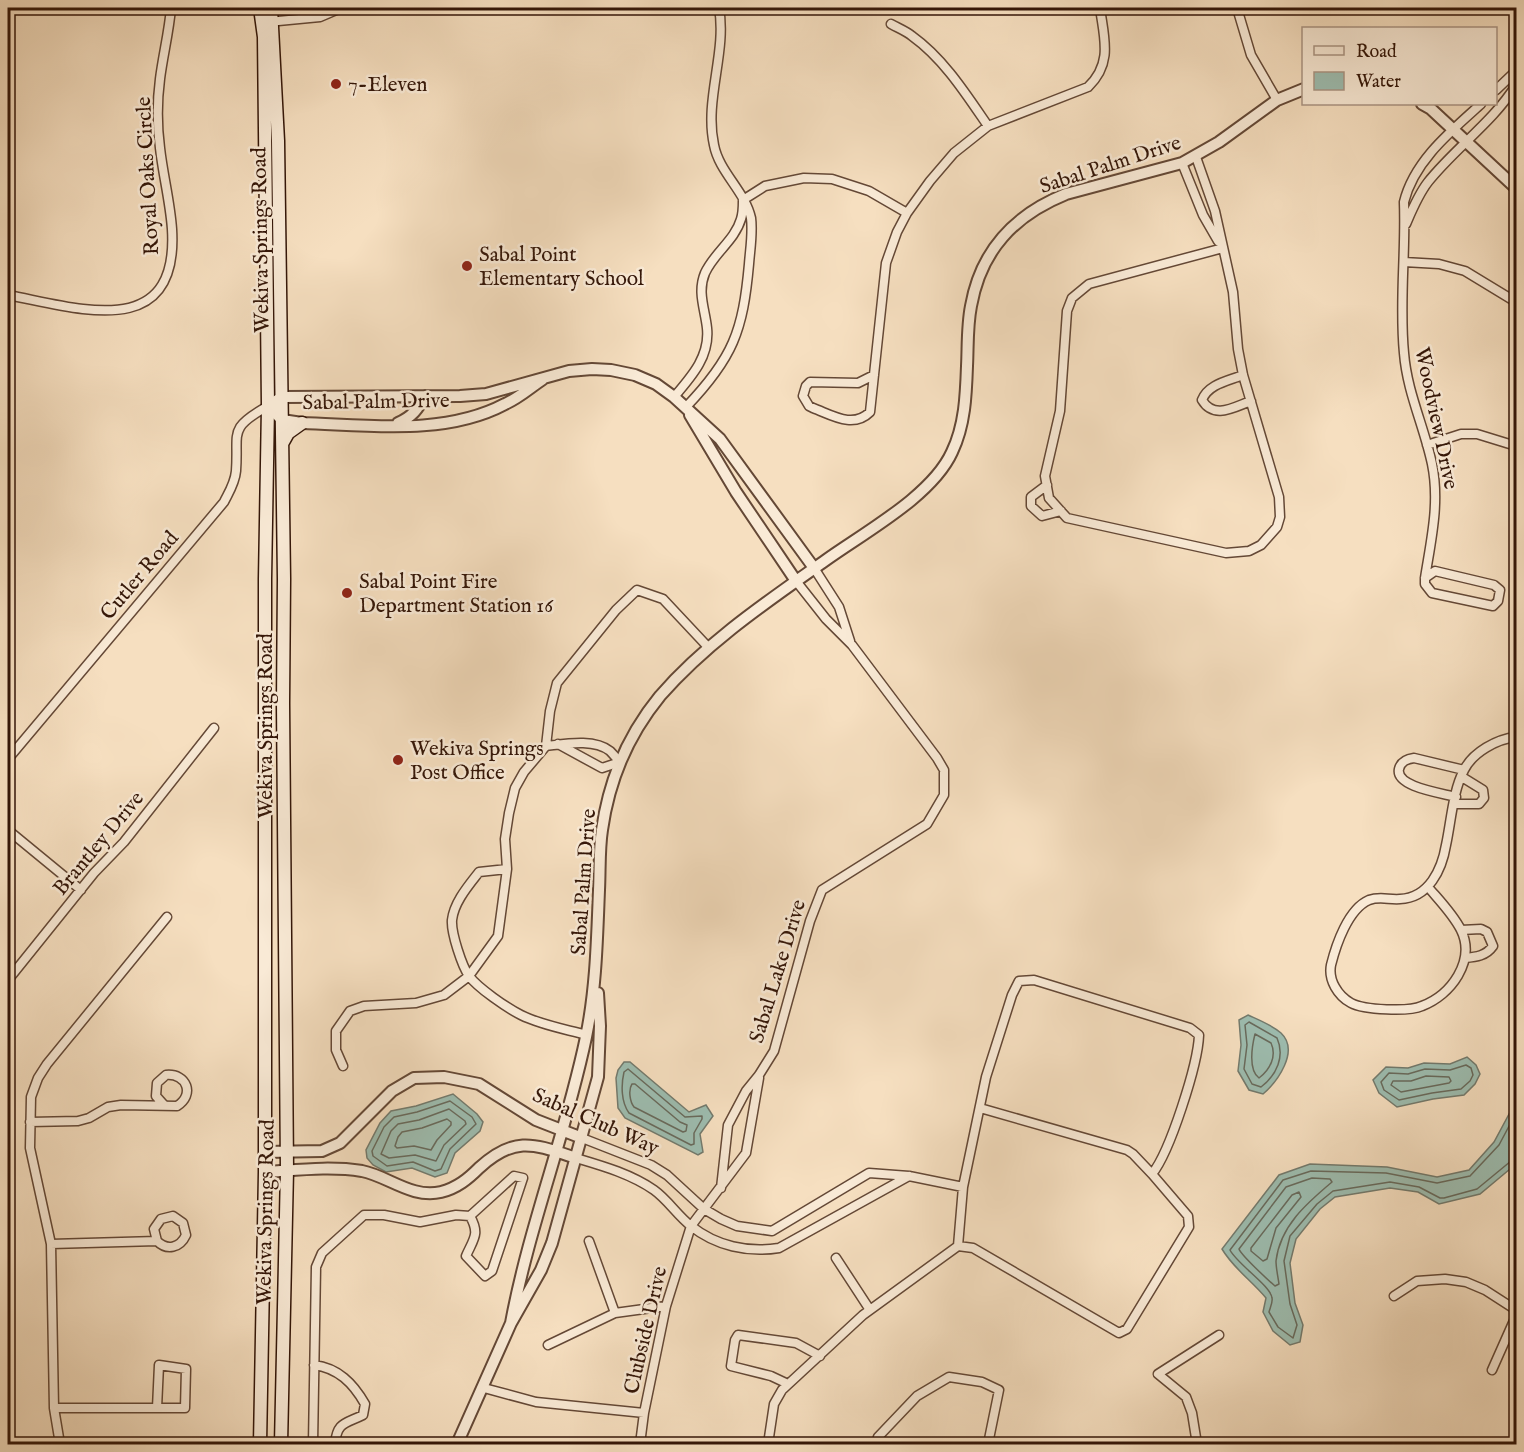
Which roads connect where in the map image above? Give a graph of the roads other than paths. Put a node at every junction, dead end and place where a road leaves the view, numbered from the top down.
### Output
1 (171, 8) edge
2 (260, 8) edge
3 (271, 8) edge
4 (340, 8) edge
5 (719, 8) edge
6 (1100, 8) edge
7 (1237, 8) edge
8 (267, 22) junction
9 (891, 24) dead end
10 (1516, 71) edge
11 (1516, 85) edge
12 (1497, 89) edge
13 (1302, 90) edge
14 (1278, 100) junction
15 (1423, 105) edge
16 (1480, 105) edge
17 (988, 126) junction
18 (1453, 129) junction
19 (1466, 142) junction
20 (1196, 157) junction
21 (1182, 163) junction
22 (1516, 188) edge
23 (743, 200) junction
24 (907, 213) junction
25 (1405, 227) junction
26 (1223, 248) junction
27 (1404, 262) junction
28 (8, 295) edge
29 (1516, 302) edge
30 (874, 375) junction
31 (1243, 375) junction
32 (543, 379) junction
33 (425, 396) junction
34 (674, 396) junction
35 (282, 397) junction
36 (1251, 401) junction
37 (268, 406) junction
38 (686, 407) junction
39 (282, 420) junction
40 (302, 423) junction
41 (392, 425) junction
42 (282, 444) junction
43 (1427, 445) junction
44 (1516, 446) edge
45 (1047, 485) junction
46 (1061, 511) junction
47 (814, 568) junction
48 (1425, 578) junction
49 (265, 579) junction
50 (284, 579) junction
51 (796, 581) junction
52 (852, 645) junction
53 (708, 647) junction
54 (283, 703) junction
55 (265, 704) junction
56 (214, 728) dead end
57 (1516, 737) edge
58 (558, 744) junction
59 (546, 746) junction
60 (8, 759) edge
61 (620, 762) junction
62 (1463, 773) junction
63 (1455, 801) junction
64 (8, 830) edge
65 (507, 869) junction
66 (1428, 886) junction
67 (81, 890) junction
68 (167, 917) dead end
69 (1461, 930) junction
70 (1465, 958) junction
71 (596, 974) junction
72 (469, 976) junction
73 (8, 980) edge
74 (587, 1035) junction
75 (343, 1066) dead end
76 (759, 1075) junction
77 (164, 1105) dead end
78 (980, 1108) junction
79 (30, 1122) junction
80 (561, 1131) junction
81 (582, 1138) junction
82 (286, 1151) junction
83 (555, 1151) junction
84 (265, 1152) junction
85 (576, 1158) junction
86 (286, 1170) junction
87 (265, 1172) junction
88 (1152, 1174) junction
89 (909, 1176) junction
90 (963, 1187) junction
91 (721, 1188) junction
92 (704, 1209) junction
93 (470, 1216) junction
94 (691, 1226) junction
95 (157, 1241) dead end
96 (589, 1241) dead end
97 (51, 1244) junction
98 (958, 1246) junction
99 (836, 1258) dead end
100 (1394, 1296) dead end
101 (666, 1306) junction
102 (870, 1310) junction
103 (1516, 1310) edge
104 (615, 1313) junction
105 (1516, 1316) edge
106 (511, 1323) junction
107 (1220, 1335) dead end
108 (548, 1345) dead end
109 (819, 1356) junction
110 (314, 1365) junction
111 (1492, 1370) dead end
112 (788, 1384) junction
113 (484, 1388) junction
114 (54, 1408) junction
115 (157, 1408) junction
116 (644, 1413) junction
117 (62, 1444) edge
118 (260, 1444) edge
119 (281, 1444) edge
120 (313, 1444) edge
121 (335, 1444) edge
122 (457, 1444) edge
123 (640, 1444) edge
124 (768, 1444) edge
125 (876, 1444) edge
126 (988, 1444) edge
127 (1197, 1444) edge

1 - 28 street, Royal Oaks Circle
2 - 8 main road, Wekiva Springs Road
3 - 8 main road, Wekiva Springs Road
4 - 8 street
5 - 23 street
6 - 17 street
7 - 14 street
8 - 35 main road, Wekiva Springs Road
8 - 37 main road, Wekiva Springs Road
9 - 17 street
10 - 12 street
11 - 19 street, Woodview Drive
13 - 14 street, Sabal Palm Drive
14 - 20 street, Sabal Palm Drive
15 - 18 street
16 - 18 street, Woodview Drive
17 - 24 street
18 - 19 street
18 - 25 street, Woodview Drive
19 - 22 street
19 - 25 street, Woodview Drive
20 - 21 street, Sabal Palm Drive
20 - 26 street
21 - 26 street
21 - 47 street, Sabal Palm Drive
23 - 24 street
23 - 34 street
23 - 38 street
24 - 30 street
25 - 27 street, Woodview Drive
26 - 31 street
26 - 45 street
27 - 29 street
27 - 43 street, Woodview Drive
30 - 30 street
31 - 36 street
31 - 36 street
32 - 33 street, Sabal Palm Drive
32 - 34 street, Sabal Palm Drive
32 - 41 street, Sabal Palm Drive
33 - 35 street, Sabal Palm Drive
33 - 41 street
34 - 38 street, Sabal Palm Drive
35 - 37 street, Sabal Palm Drive
35 - 39 main road, Wekiva Springs Road
36 - 46 street
37 - 39 street, Sabal Palm Drive
37 - 49 main road, Wekiva Springs Road
37 - 60 street, Cutler Road
38 - 47 street, Sabal Palm Drive
38 - 51 street, Sabal Palm Drive
39 - 40 street, Sabal Palm Drive
39 - 42 main road, Wekiva Springs Road
40 - 41 street, Sabal Palm Drive
40 - 42 main road
42 - 50 main road, Wekiva Springs Road
43 - 44 street
43 - 48 street, Woodview Drive
45 - 46 street
45 - 46 street
47 - 51 street, Sabal Palm Drive
47 - 52 street, Sabal Lake Drive
48 - 48 street
49 - 50 main road
49 - 55 main road, Wekiva Springs Road
50 - 54 main road, Wekiva Springs Road
51 - 52 street, Sabal Lake Drive
51 - 53 street, Sabal Palm Drive
52 - 76 street, Sabal Lake Drive
53 - 59 street
53 - 61 street, Sabal Palm Drive
54 - 55 main road
54 - 82 main road, Wekiva Springs Road
55 - 84 main road, Wekiva Springs Road
56 - 67 street, Brantley Drive
57 - 62 street
58 - 59 street
58 - 61 street
58 - 61 street
59 - 65 street
61 - 71 street, Sabal Palm Drive
62 - 63 street
62 - 63 street
62 - 63 street
63 - 66 street
64 - 67 street
65 - 72 street
65 - 72 street
66 - 69 street
66 - 70 street
67 - 73 street, Brantley Drive
68 - 79 street
69 - 70 street
69 - 70 street
71 - 74 street, Sabal Palm Drive
71 - 81 street, Sabal Palm Drive
72 - 74 street
72 - 75 street
74 - 80 street, Sabal Palm Drive
76 - 91 street, Sabal Lake Drive
76 - 91 street, Sabal Lake Drive
77 - 79 street
78 - 88 street
78 - 88 street
78 - 90 street
79 - 97 street
80 - 81 street, Sabal Club Way
80 - 82 street, Sabal Club Way
80 - 83 street, Sabal Palm Drive
81 - 85 street, Sabal Palm Drive
81 - 92 street, Sabal Club Way
82 - 84 street, Sabal Club Way
82 - 86 main road, Wekiva Springs Road
83 - 85 street, Sabal Club Way
83 - 86 street, Sabal Club Way
83 - 106 street, Sabal Palm Drive
84 - 87 main road, Wekiva Springs Road
85 - 94 street, Sabal Club Way
85 - 106 street, Sabal Palm Drive
86 - 87 street, Sabal Club Way
86 - 119 main road, Wekiva Springs Road
87 - 118 main road, Wekiva Springs Road
88 - 98 street
89 - 90 street, Sabal Club Way
89 - 92 street, Sabal Club Way
89 - 94 street, Sabal Club Way
90 - 98 street
91 - 92 street, Sabal Lake Drive
92 - 94 street, Sabal Lake Drive
93 - 93 street
93 - 110 street
94 - 101 street, Clubside Drive
95 - 97 street
96 - 104 street
97 - 114 street
98 - 102 street
99 - 102 street
100 - 103 street
101 - 104 street
101 - 116 street, Clubside Drive
102 - 109 street
104 - 108 street
105 - 111 street
106 - 113 street
107 - 127 street
109 - 112 street
109 - 112 street
110 - 120 street
110 - 121 street
112 - 124 street
113 - 116 street
113 - 122 street
114 - 115 street
114 - 117 street
115 - 115 street
116 - 123 street, Clubside Drive
125 - 126 street

